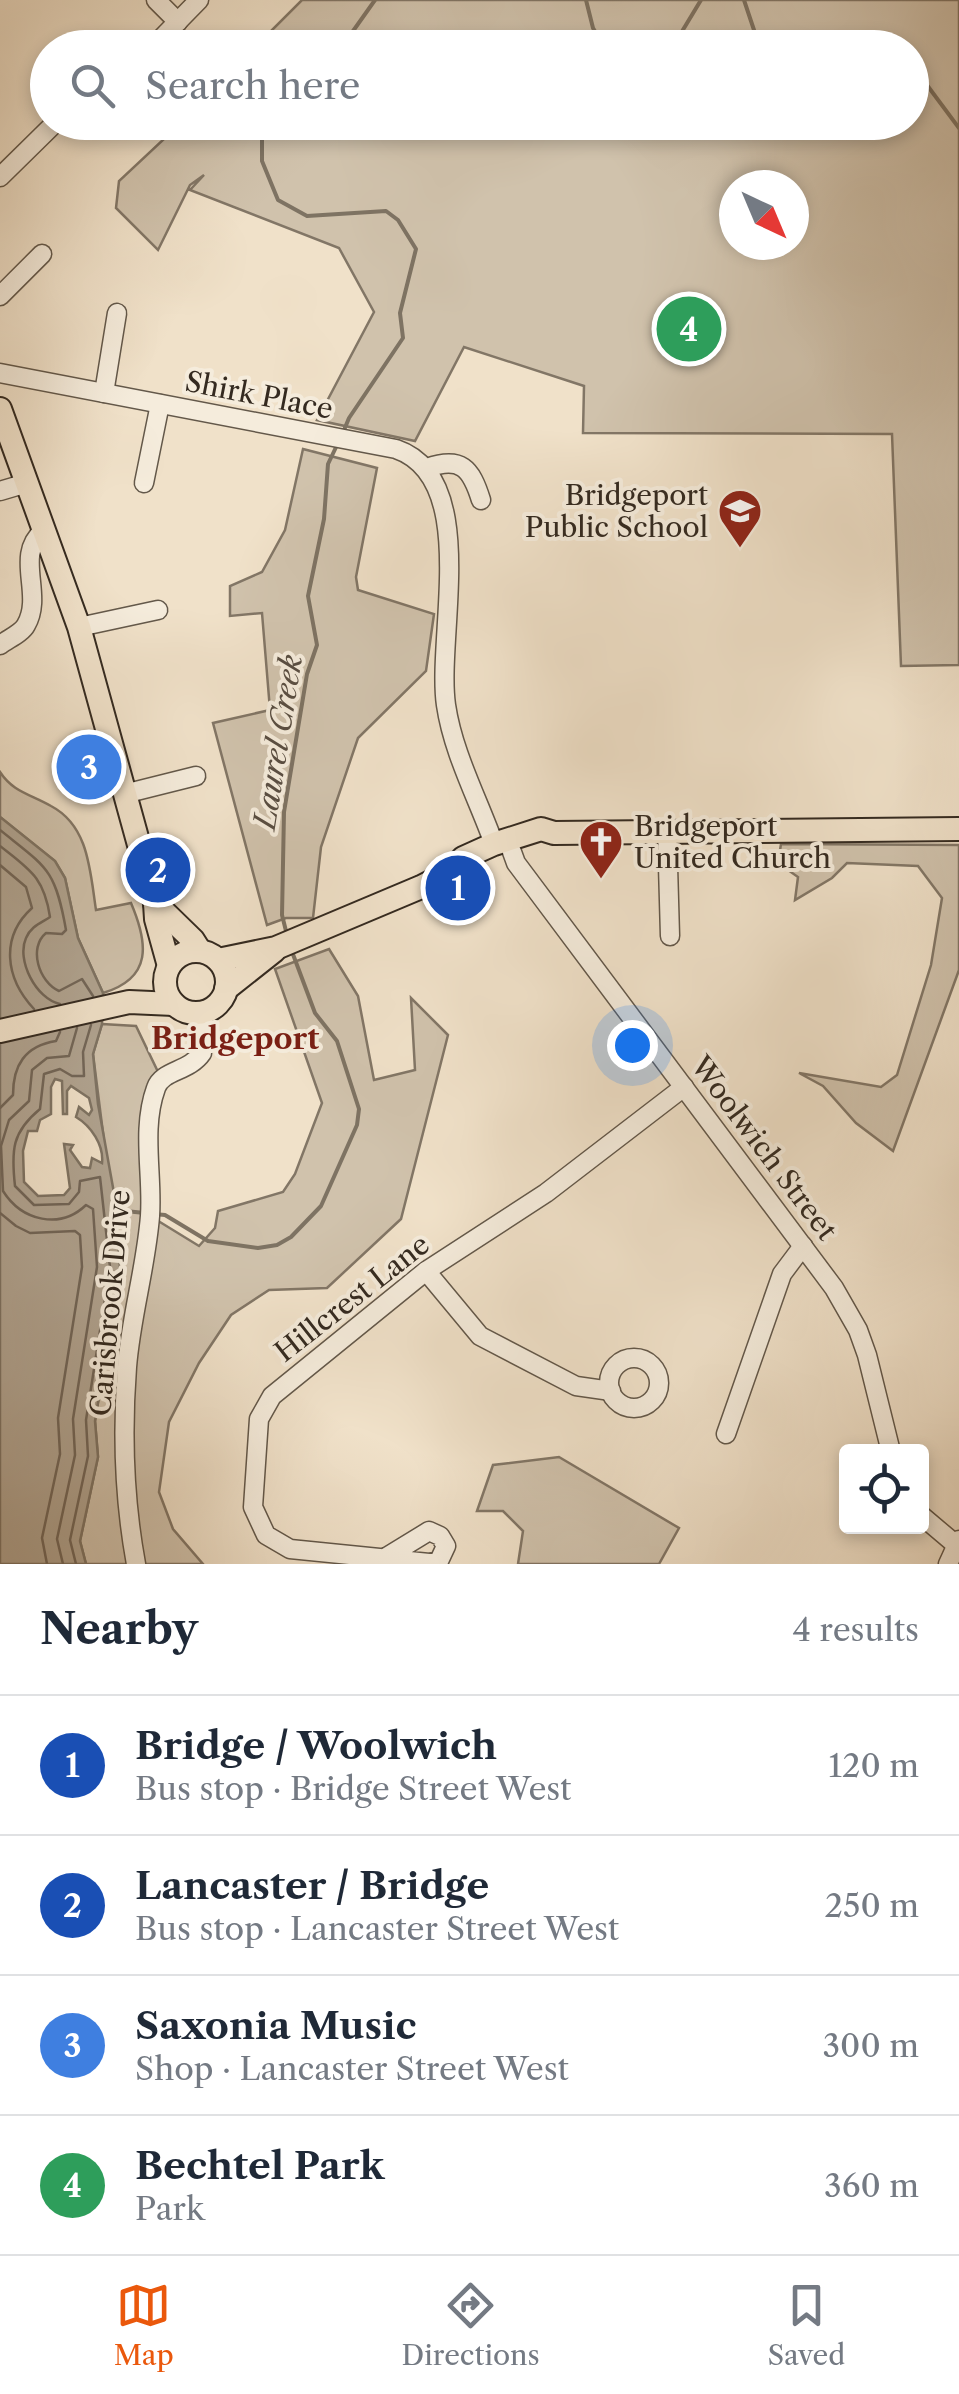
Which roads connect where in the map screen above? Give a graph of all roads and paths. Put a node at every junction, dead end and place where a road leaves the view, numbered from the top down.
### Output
1 (156, 0) edge
2 (199, 0) edge
3 (178, 22) junction
4 (170, 30) edge
5 (38, 140) edge
6 (0, 177) edge
7 (42, 254) dead end
8 (0, 296) edge
9 (117, 314) dead end
10 (0, 373) edge
11 (104, 393) junction
12 (160, 404) junction
13 (0, 412) edge
14 (427, 468) junction
15 (144, 483) dead end
16 (27, 484) junction
17 (0, 491) edge
18 (482, 500) dead end
19 (44, 531) junction
20 (158, 610) dead end
21 (79, 627) junction
22 (0, 644) edge
23 (196, 776) dead end
24 (124, 794) junction
25 (959, 829) edge
26 (668, 830) junction
27 (502, 848) junction
28 (155, 903) junction
29 (670, 936) dead end
30 (276, 948) junction
31 (209, 956) junction
32 (167, 971) junction
33 (226, 990) junction
34 (174, 1004) junction
35 (120, 1005) junction
36 (200, 1013) junction
37 (0, 1031) edge
38 (684, 1087) junction
39 (803, 1246) junction
40 (426, 1271) junction
41 (611, 1391) dead end
42 (726, 1434) dead end
43 (889, 1444) edge
44 (929, 1521) edge
45 (957, 1542) edge
46 (385, 1558) dead end
47 (136, 1564) edge
48 (948, 1564) edge

1 - 3 street
2 - 3 street
3 - 4 street
5 - 6 street
7 - 8 street
9 - 11 street
10 - 11 street, Shirk Place
11 - 12 street, Shirk Place
12 - 14 street, Shirk Place
12 - 15 street
13 - 16 main road
14 - 18 street, Shirk Place
14 - 27 street, Woolwich Street
16 - 17 street
16 - 19 main road
19 - 21 main road
19 - 22 street
20 - 21 street
21 - 24 main road
23 - 24 street
24 - 28 main road
25 - 26 main road
26 - 27 main road
26 - 29 street
27 - 30 main road
27 - 38 street, Woolwich Street
28 - 31 main road
28 - 32 main road
30 - 31 main road
30 - 33 main road
31 - 32 main road
31 - 33 main road
32 - 34 main road
32 - 35 main road
33 - 36 main road
34 - 35 main road
34 - 36 main road
35 - 37 main road
36 - 47 street, Carisbrook Drive
38 - 39 street, Woolwich Street
38 - 40 street, Hillcrest Lane
39 - 42 street
39 - 43 street, Woolwich Street
40 - 41 street
40 - 46 street, Hillcrest Lane
44 - 45 street
45 - 48 street

